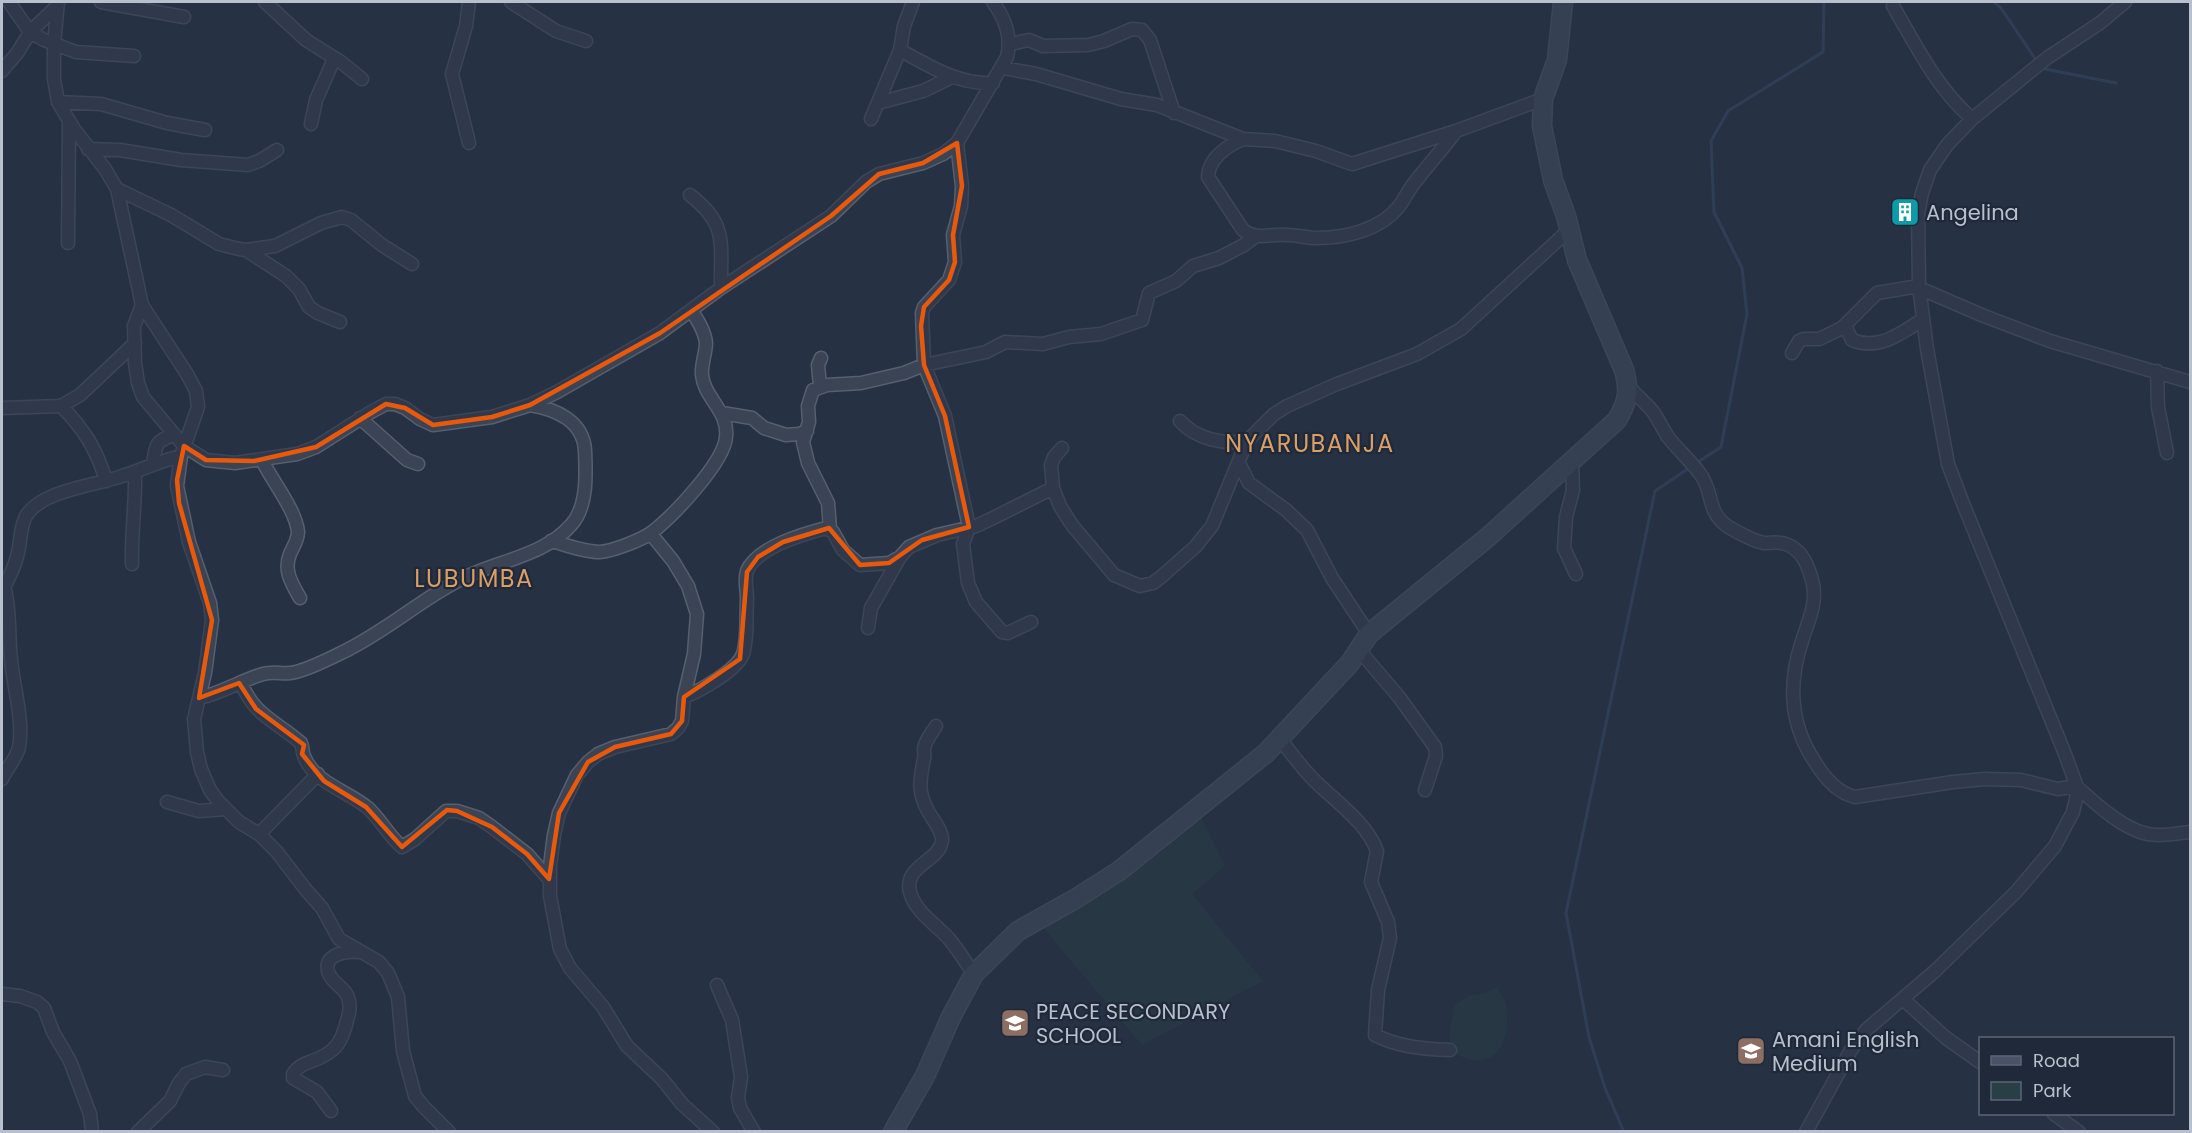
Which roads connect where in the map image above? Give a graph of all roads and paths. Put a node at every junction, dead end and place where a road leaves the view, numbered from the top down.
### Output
1 (9, 2) edge
2 (101, 2) edge
3 (265, 2) edge
4 (469, 2) edge
5 (511, 2) edge
6 (914, 2) edge
7 (993, 2) edge
8 (1563, 2) edge
9 (2125, 2) edge
10 (58, 3) edge
11 (1893, 6) dead end
12 (184, 17) dead end
13 (30, 32) junction
14 (586, 41) dead end
15 (54, 44) junction
16 (1010, 44) junction
17 (900, 51) junction
18 (134, 56) dead end
19 (334, 58) junction
20 (1003, 68) junction
21 (2, 71) edge
22 (952, 77) junction
23 (362, 79) dead end
24 (993, 83) junction
25 (1543, 99) junction
26 (58, 102) junction
27 (878, 103) junction
28 (1174, 114) junction
29 (1972, 118) junction
30 (871, 119) dead end
31 (69, 122) junction
32 (311, 124) dead end
33 (205, 130) dead end
34 (1456, 131) junction
35 (1243, 139) junction
36 (469, 143) dead end
37 (957, 143) junction
38 (88, 149) junction
39 (277, 150) dead end
40 (117, 189) junction
41 (690, 195) dead end
42 (1569, 230) junction
43 (1256, 236) junction
44 (68, 243) dead end
45 (246, 250) junction
46 (412, 264) dead end
47 (1919, 287) junction
48 (721, 288) junction
49 (141, 305) junction
50 (691, 310) junction
51 (1923, 319) junction
52 (340, 322) dead end
53 (1845, 326) junction
54 (135, 343) junction
55 (1792, 353) dead end
56 (821, 358) dead end
57 (924, 365) junction
58 (2157, 371) junction
59 (2190, 382) edge
60 (820, 386) junction
61 (1629, 387) junction
62 (530, 405) junction
63 (61, 406) junction
64 (2, 408) edge
65 (722, 413) junction
66 (360, 418) junction
67 (1180, 421) dead end
68 (807, 431) junction
69 (174, 435) junction
70 (1247, 441) junction
71 (1062, 448) dead end
72 (182, 451) junction
73 (2167, 453) dead end
74 (262, 460) junction
75 (1572, 462) junction
76 (1239, 463) junction
77 (153, 464) junction
78 (418, 464) dead end
79 (135, 472) junction
80 (106, 481) junction
81 (1053, 488) junction
82 (969, 527) junction
83 (830, 529) junction
84 (651, 534) junction
85 (551, 541) junction
86 (900, 557) junction
87 (132, 564) dead end
88 (1576, 574) dead end
89 (3, 588) edge
90 (300, 598) dead end
91 (1031, 622) dead end
92 (868, 628) dead end
93 (1369, 634) junction
94 (1359, 650) junction
95 (241, 682) junction
96 (684, 697) junction
97 (199, 698) junction
98 (936, 726) dead end
99 (1279, 738) junction
100 (318, 774) junction
101 (2, 779) edge
102 (2077, 786) junction
103 (1425, 790) dead end
104 (167, 802) dead end
105 (226, 809) junction
106 (2190, 832) edge
107 (259, 834) junction
108 (549, 879) junction
109 (360, 952) junction
110 (974, 974) junction
111 (717, 985) dead end
112 (2, 994) edge
113 (1903, 999) junction
114 (1450, 1050) dead end
115 (1979, 1061) edge
116 (224, 1070) dead end
117 (331, 1111) dead end
118 (2057, 1115) edge
119 (92, 1131) edge
120 (138, 1131) edge
121 (449, 1131) edge
122 (713, 1131) edge
123 (754, 1131) edge
124 (893, 1131) edge
125 (1806, 1131) edge
126 (2079, 1131) edge

1 - 13 street
2 - 12 street
3 - 19 street
4 - 36 street
5 - 14 street
6 - 17 street
7 - 16 street
8 - 25 street
9 - 29 street
10 - 13 street
10 - 15 street
11 - 29 street
13 - 15 street
13 - 21 street
15 - 18 street
15 - 26 street
16 - 20 street
16 - 28 street
17 - 22 street
17 - 27 street
19 - 23 street
19 - 32 street
20 - 24 street
20 - 28 street
22 - 24 street
22 - 27 street
24 - 37 street
25 - 34 street
25 - 42 street
26 - 31 street
26 - 33 street
27 - 30 street
28 - 35 street
29 - 47 street
31 - 38 street
31 - 44 street
34 - 35 street
34 - 43 street
35 - 43 street
37 - 48 street
37 - 57 street
38 - 39 street
38 - 40 street
40 - 45 street
40 - 49 street
41 - 48 street
42 - 61 street
42 - 70 street
43 - 57 street
45 - 46 street
45 - 52 street
47 - 51 street
47 - 53 street
47 - 58 street
48 - 50 street
49 - 54 street
49 - 72 street
50 - 62 street
50 - 65 street
51 - 53 street
51 - 102 street
53 - 55 street
54 - 63 street
54 - 69 street
56 - 60 street
57 - 60 street
57 - 82 street
58 - 59 street
58 - 73 street
60 - 68 street
61 - 75 street
61 - 102 street
62 - 66 street
62 - 85 street
63 - 64 street
63 - 80 street
65 - 68 street
65 - 84 street
66 - 74 street
66 - 78 street
67 - 70 street
68 - 83 street
69 - 72 street
69 - 77 street
70 - 76 street
71 - 81 street
72 - 74 street
72 - 77 street
72 - 97 street
74 - 90 street
75 - 88 street
75 - 93 street
76 - 81 street
76 - 93 street
77 - 79 street
79 - 80 street
79 - 87 street
80 - 89 street
81 - 82 street
82 - 86 street
82 - 91 street
83 - 86 street
83 - 96 street
84 - 85 street
84 - 96 street
85 - 95 street
86 - 92 street
89 - 101 street
93 - 94 street
94 - 99 street
94 - 103 street
95 - 97 street
95 - 100 street
96 - 108 street
97 - 105 street
98 - 110 street
99 - 110 street
99 - 114 street
100 - 107 street
100 - 108 street
102 - 106 street
102 - 113 street
104 - 105 street
105 - 107 street
107 - 109 street
108 - 122 street
109 - 117 street
109 - 121 street
110 - 124 street
111 - 123 street
112 - 119 street
113 - 115 street
113 - 125 street
116 - 120 street
118 - 126 street

